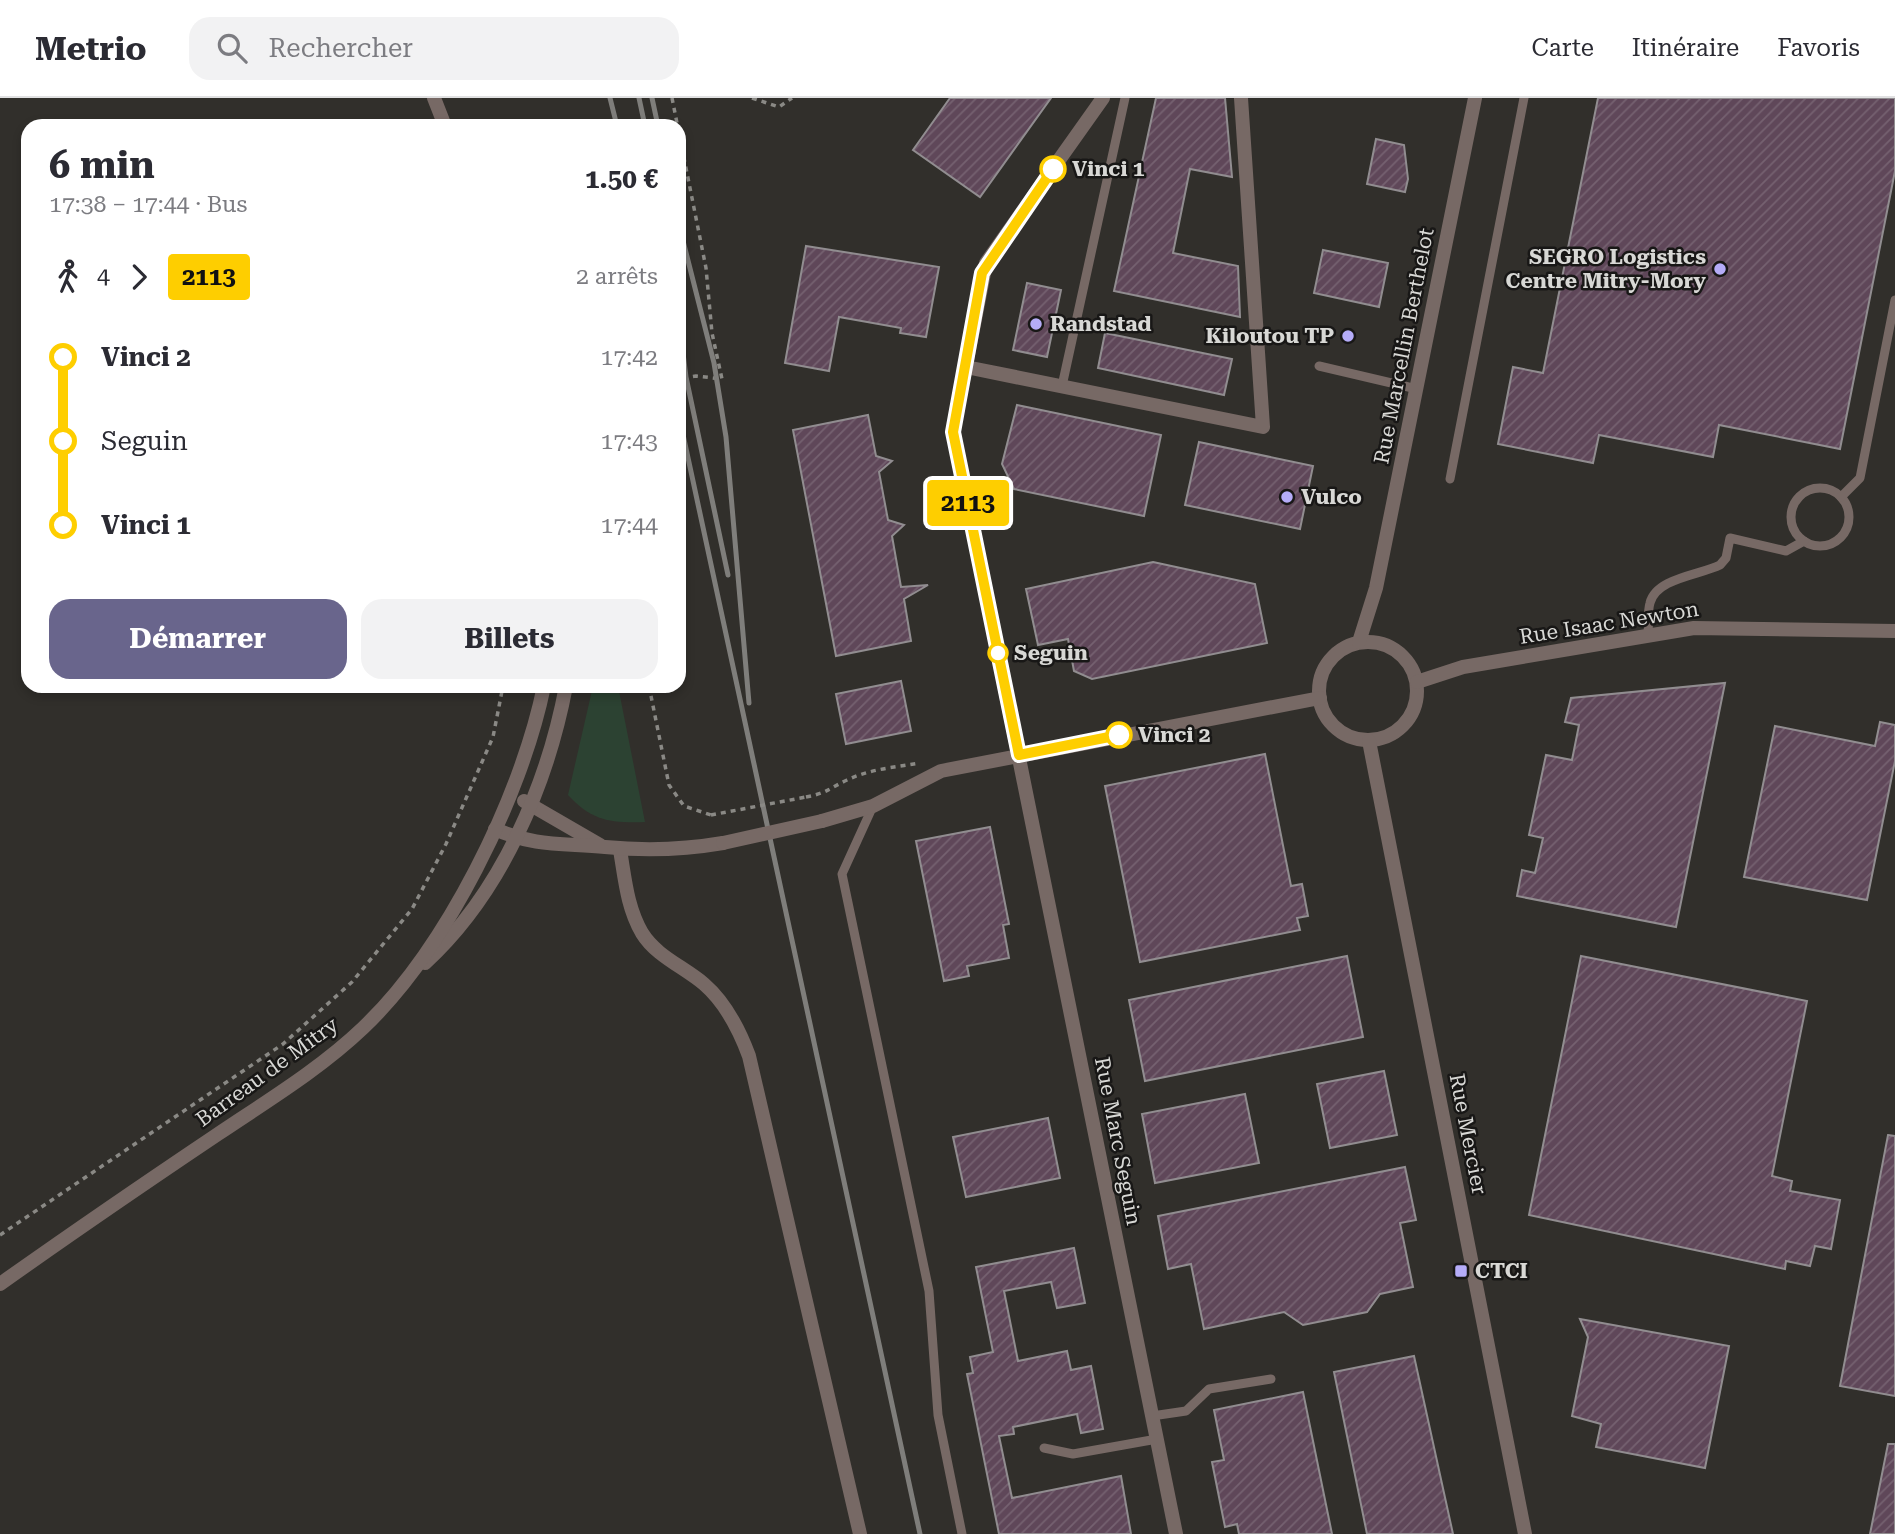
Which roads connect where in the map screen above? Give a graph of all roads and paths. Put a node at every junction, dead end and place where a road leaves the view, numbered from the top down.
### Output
1 (433, 98) edge
2 (672, 98) edge
3 (752, 98) edge
4 (792, 98) edge
5 (1103, 98) edge
6 (1125, 98) edge
7 (1241, 98) edge
8 (1475, 98) edge
9 (1524, 98) edge
10 (763, 99) edge
11 (442, 119) edge
12 (676, 119) edge
13 (686, 168) edge
14 (1895, 300) edge
15 (1319, 366) dead end
16 (966, 368) junction
17 (686, 378) edge
18 (1062, 386) junction
19 (1416, 388) junction
20 (1450, 479) dead end
21 (1841, 497) junction
22 (1804, 541) junction
23 (1895, 631) edge
24 (1648, 636) junction
25 (1359, 642) junction
26 (1417, 682) junction
27 (502, 693) edge
28 (543, 693) edge
29 (565, 693) edge
30 (650, 693) edge
31 (1320, 698) junction
32 (1369, 741) junction
33 (1019, 755) junction
34 (940, 771) junction
35 (512, 793) junction
36 (530, 806) junction
37 (873, 806) junction
38 (495, 829) junction
39 (515, 838) junction
40 (604, 847) junction
41 (620, 850) junction
42 (411, 976) junction
43 (0, 1235) edge
44 (0, 1284) edge
45 (1271, 1379) dead end
46 (1152, 1416) junction
47 (1157, 1439) junction
48 (1044, 1448) dead end
49 (860, 1534) edge
50 (962, 1534) edge
51 (1176, 1534) edge
52 (1525, 1534) edge

1 - 11 street
2 - 12 path
3 - 10 path
4 - 10 path
5 - 16 street, Rue Marc Seguin
6 - 18 lane
7 - 18 street
8 - 19 street, Rue Marcellin Berthelot
9 - 20 lane
13 - 17 path
14 - 21 lane
15 - 19 lane
16 - 18 street
16 - 33 street, Rue Marc Seguin
19 - 25 street, Rue Marcellin Berthelot
21 - 22 lane
21 - 22 lane
22 - 24 lane
23 - 24 street, Rue Isaac Newton
24 - 26 street, Rue Isaac Newton
25 - 26 street
25 - 31 street
26 - 32 street
27 - 43 path
28 - 35 street, Barreau de Mitry
29 - 36 street
30 - 34 path, bridge
31 - 32 street
31 - 33 street
32 - 52 street, Rue Mercier
33 - 34 street
33 - 46 street, Rue Marc Seguin
34 - 37 street
35 - 36 street
35 - 38 street, Barreau de Mitry
36 - 39 street
36 - 40 street
37 - 41 street, bridge
37 - 50 lane
38 - 39 street
38 - 42 street, Barreau de Mitry
39 - 40 street
39 - 42 street
40 - 41 street
41 - 49 street
42 - 44 street, Barreau de Mitry
45 - 46 lane
46 - 47 street, Rue Marc Seguin
47 - 48 lane
47 - 51 street, Rue Marc Seguin

